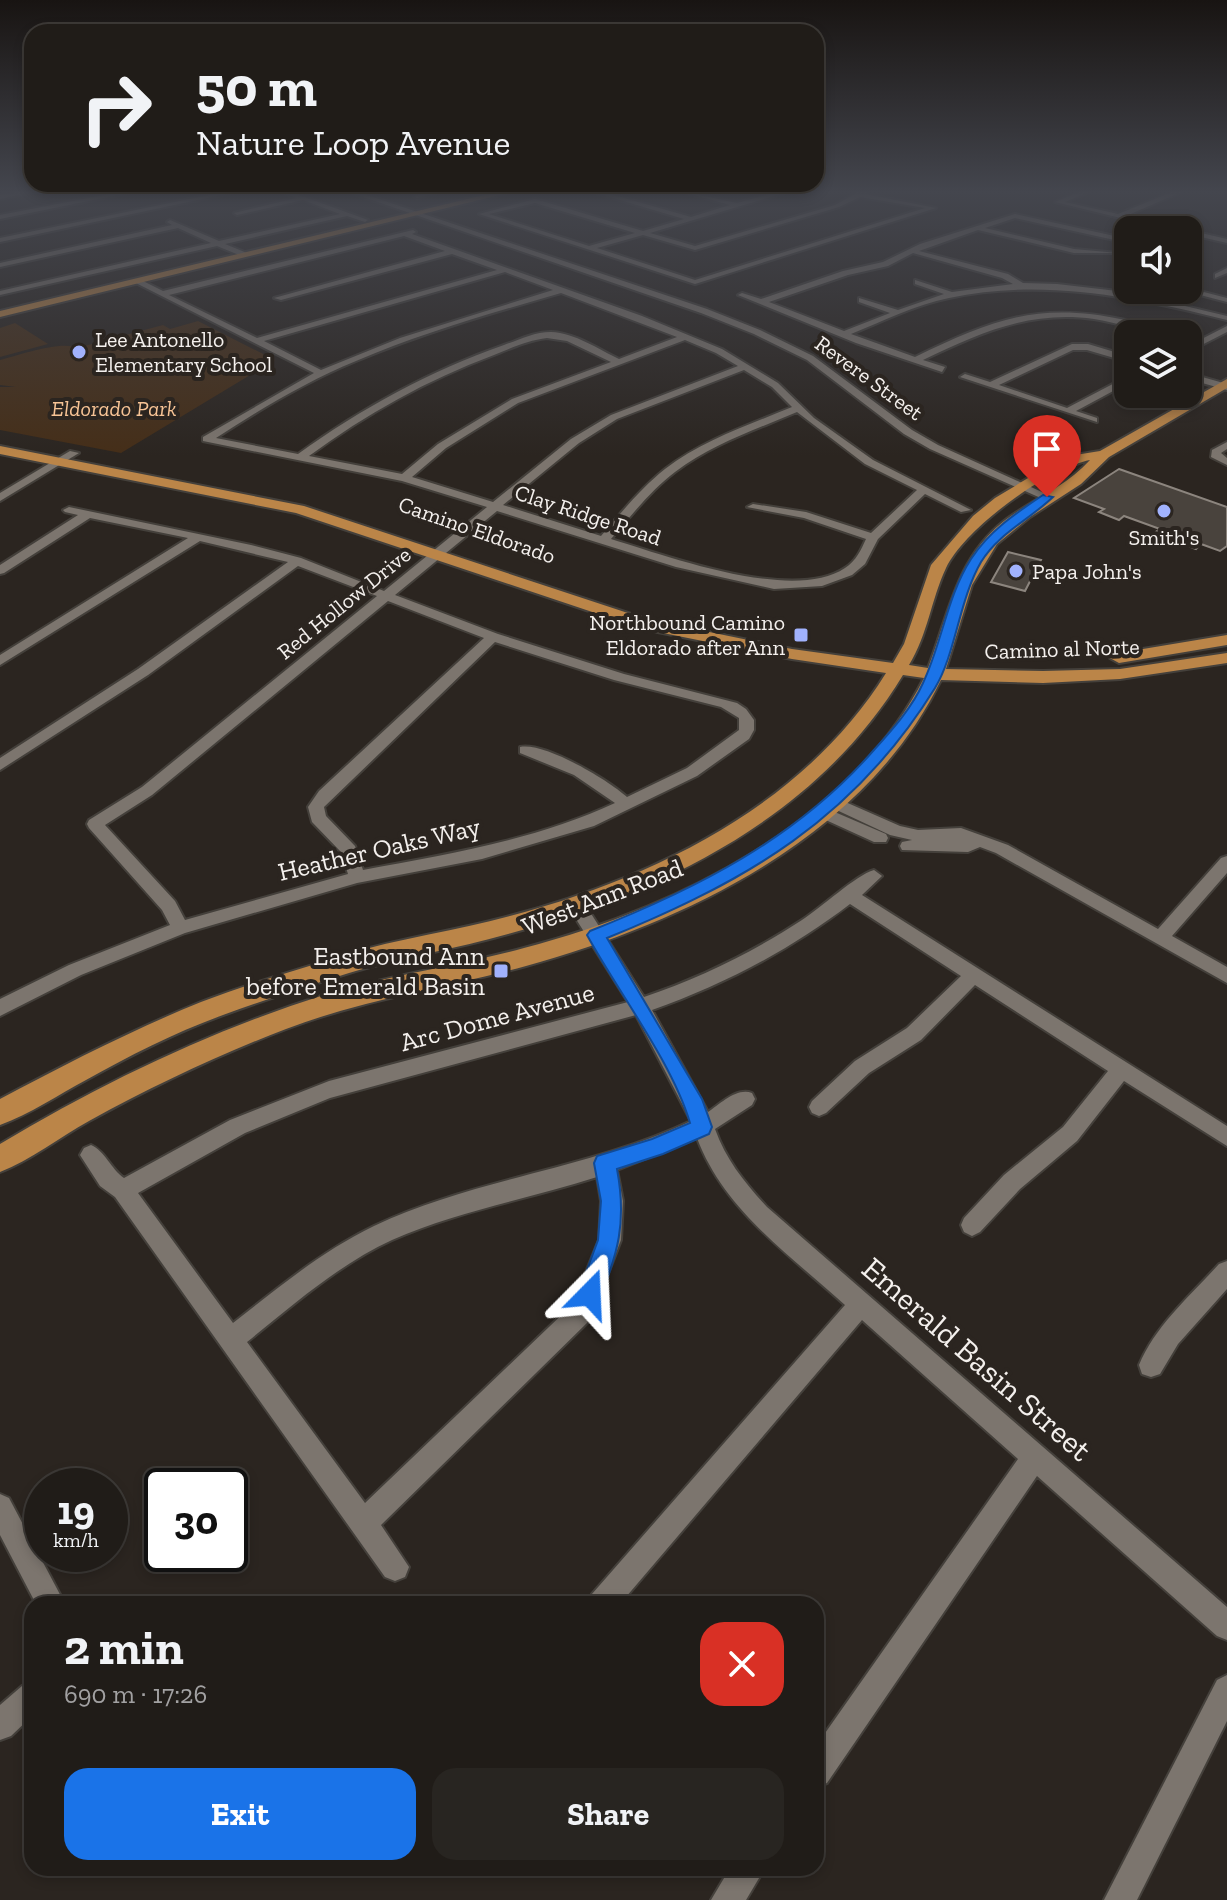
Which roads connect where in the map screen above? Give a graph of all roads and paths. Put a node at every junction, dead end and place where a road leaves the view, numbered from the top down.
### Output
1 (62, 279) edge
2 (146, 279) edge
3 (224, 279) edge
4 (350, 279) edge
5 (474, 279) edge
6 (529, 279) edge
7 (611, 279) edge
8 (685, 279) edge
9 (706, 279) edge
10 (829, 279) edge
11 (1010, 279) edge
12 (136, 281) junction
13 (918, 282) dead end
14 (1022, 286) junction
15 (561, 290) junction
16 (0, 293) edge
17 (1114, 293) edge
18 (1202, 293) edge
19 (162, 294) junction
20 (742, 295) dead end
21 (953, 295) junction
22 (278, 298) dead end
23 (1227, 298) edge
24 (862, 300) dead end
25 (763, 301) junction
26 (682, 303) junction
27 (1172, 304) edge
28 (668, 308) dead end
29 (653, 313) dead end
30 (899, 313) junction
31 (0, 314) edge
32 (639, 318) junction
33 (1227, 318) edge
34 (1114, 322) edge
35 (1227, 329) edge
36 (845, 334) junction
37 (687, 336) junction
38 (255, 341) junction
39 (1202, 342) edge
40 (1114, 355) edge
41 (916, 360) junction
42 (617, 361) junction
43 (746, 366) junction
44 (942, 369) dead end
45 (321, 373) junction
46 (965, 377) dead end
47 (1202, 379) edge
48 (1225, 385) edge
49 (990, 386) junction
50 (1114, 386) edge
51 (798, 408) junction
52 (1068, 411) junction
53 (1094, 420) dead end
54 (0, 438) edge
55 (1227, 445) edge
56 (0, 450) edge
57 (1104, 454) junction
58 (67, 457) junction
59 (301, 457) junction
60 (1227, 462) edge
61 (404, 478) junction
62 (0, 485) edge
63 (1023, 487) junction
64 (15, 488) junction
65 (922, 491) junction
66 (1047, 497) junction
67 (0, 498) edge
68 (496, 506) junction
69 (753, 507) dead end
70 (69, 510) dead end
71 (965, 510) dead end
72 (88, 514) junction
73 (198, 537) junction
74 (873, 537) junction
75 (602, 541) junction
76 (444, 550) junction
77 (297, 561) junction
78 (0, 570) edge
79 (385, 597) junction
80 (493, 637) junction
81 (1224, 646) edge
82 (0, 661) edge
83 (903, 662) junction
84 (938, 666) junction
85 (525, 750) dead end
86 (0, 765) edge
87 (627, 805) junction
88 (829, 807) junction
89 (1227, 862) edge
90 (874, 876) dead end
91 (357, 877) junction
92 (851, 896) junction
93 (577, 906) junction
94 (180, 928) junction
95 (596, 935) junction
96 (1160, 938) junction
97 (974, 975) junction
98 (1227, 976) edge
99 (639, 1004) junction
100 (0, 1008) edge
101 (1121, 1070) junction
102 (745, 1099) dead end
103 (819, 1107) dead end
104 (0, 1113) edge
105 (702, 1127) junction
106 (1227, 1137) edge
107 (91, 1155) dead end
108 (0, 1159) edge
109 (605, 1163) junction
110 (123, 1190) junction
111 (972, 1225) dead end
112 (1227, 1272) edge
113 (862, 1303) junction
114 (230, 1340) junction
115 (1151, 1365) dead end
116 (1036, 1456) junction
117 (0, 1507) edge
118 (364, 1523) junction
119 (395, 1567) dead end
120 (47, 1596) edge
121 (609, 1596) edge
122 (1227, 1626) edge
123 (1227, 1690) edge
124 (24, 1703) edge
125 (0, 1725) edge
126 (824, 1761) edge
127 (744, 1876) edge
128 (727, 1900) edge
129 (1120, 1900) edge

1 - 16 street
2 - 12 main road
3 - 19 street
4 - 22 street
5 - 38 street
6 - 15 street
7 - 26 street, Revere Street
8 - 9 street
10 - 25 street
11 - 14 street
12 - 19 street
12 - 31 main road
13 - 21 street
14 - 17 street
14 - 21 street
15 - 32 street
15 - 45 street
18 - 23 street
19 - 38 street
20 - 25 street
21 - 30 street
24 - 30 street
25 - 36 street
26 - 28 street
26 - 63 street, Revere Street
27 - 33 street
29 - 32 street
30 - 36 street
32 - 37 street
34 - 41 street
35 - 39 street
36 - 41 street
37 - 42 street
37 - 43 street
38 - 45 street
40 - 49 street
41 - 44 street
42 - 59 street
42 - 61 street
43 - 51 street
43 - 68 street, Red Hollow Drive
45 - 59 street, Clay Ridge Road
46 - 49 street
47 - 48 street
48 - 57 main road, West Ann Road
49 - 52 street
50 - 52 street
51 - 65 street
51 - 75 street
52 - 53 street
54 - 58 main road, Camino Eldorado
55 - 60 street
56 - 58 main road, Camino Eldorado
57 - 63 main road, West Ann Road
57 - 66 main road, West Ann Road
58 - 64 street
58 - 76 main road, Camino Eldorado
59 - 61 street, Clay Ridge Road
61 - 68 street, Clay Ridge Road
62 - 64 street
63 - 66 street, Revere Street
63 - 83 main road, West Ann Road
64 - 67 street
65 - 71 street
65 - 74 street, Clay Ridge Road
66 - 84 main road, West Ann Road
68 - 75 street, Clay Ridge Road
68 - 76 street, Red Hollow Drive
69 - 74 street
70 - 72 street
72 - 73 street
72 - 78 street
73 - 77 street
73 - 82 street
74 - 75 street, Clay Ridge Road
76 - 79 street, Red Hollow Drive
76 - 83 main road, Camino Eldorado
77 - 79 street
77 - 86 street
79 - 80 street
79 - 94 street, Red Hollow Drive
80 - 87 street, Heather Oaks Way
80 - 91 street
81 - 84 main road, Camino al Norte
81 - 84 main road, Camino al Norte
83 - 84 main road, Camino al Norte
83 - 93 main road, West Ann Road
84 - 88 main road, West Ann Road
85 - 87 street
87 - 91 street, Heather Oaks Way
88 - 95 main road, West Ann Road
88 - 96 street
89 - 96 street
90 - 92 street, Arc Dome Avenue
91 - 94 street, Heather Oaks Way
92 - 97 street
92 - 99 street, Arc Dome Avenue
93 - 95 street, Emerald Basin Street
93 - 104 main road, West Ann Road
94 - 100 street, Heather Oaks Way
95 - 99 street, Emerald Basin Street
95 - 108 main road, West Ann Road
96 - 98 street
97 - 101 street
97 - 103 street
99 - 105 street, Emerald Basin Street
99 - 110 street, Arc Dome Avenue
101 - 106 street
101 - 111 street
102 - 105 street
105 - 109 street
105 - 113 street, Emerald Basin Street
107 - 110 street
109 - 114 street
109 - 118 street
110 - 114 street
112 - 115 street
113 - 116 street, Emerald Basin Street
113 - 121 street
114 - 118 street
116 - 122 street, Emerald Basin Street
116 - 126 street
117 - 120 street
118 - 119 street
123 - 129 street
124 - 125 street
127 - 128 street

